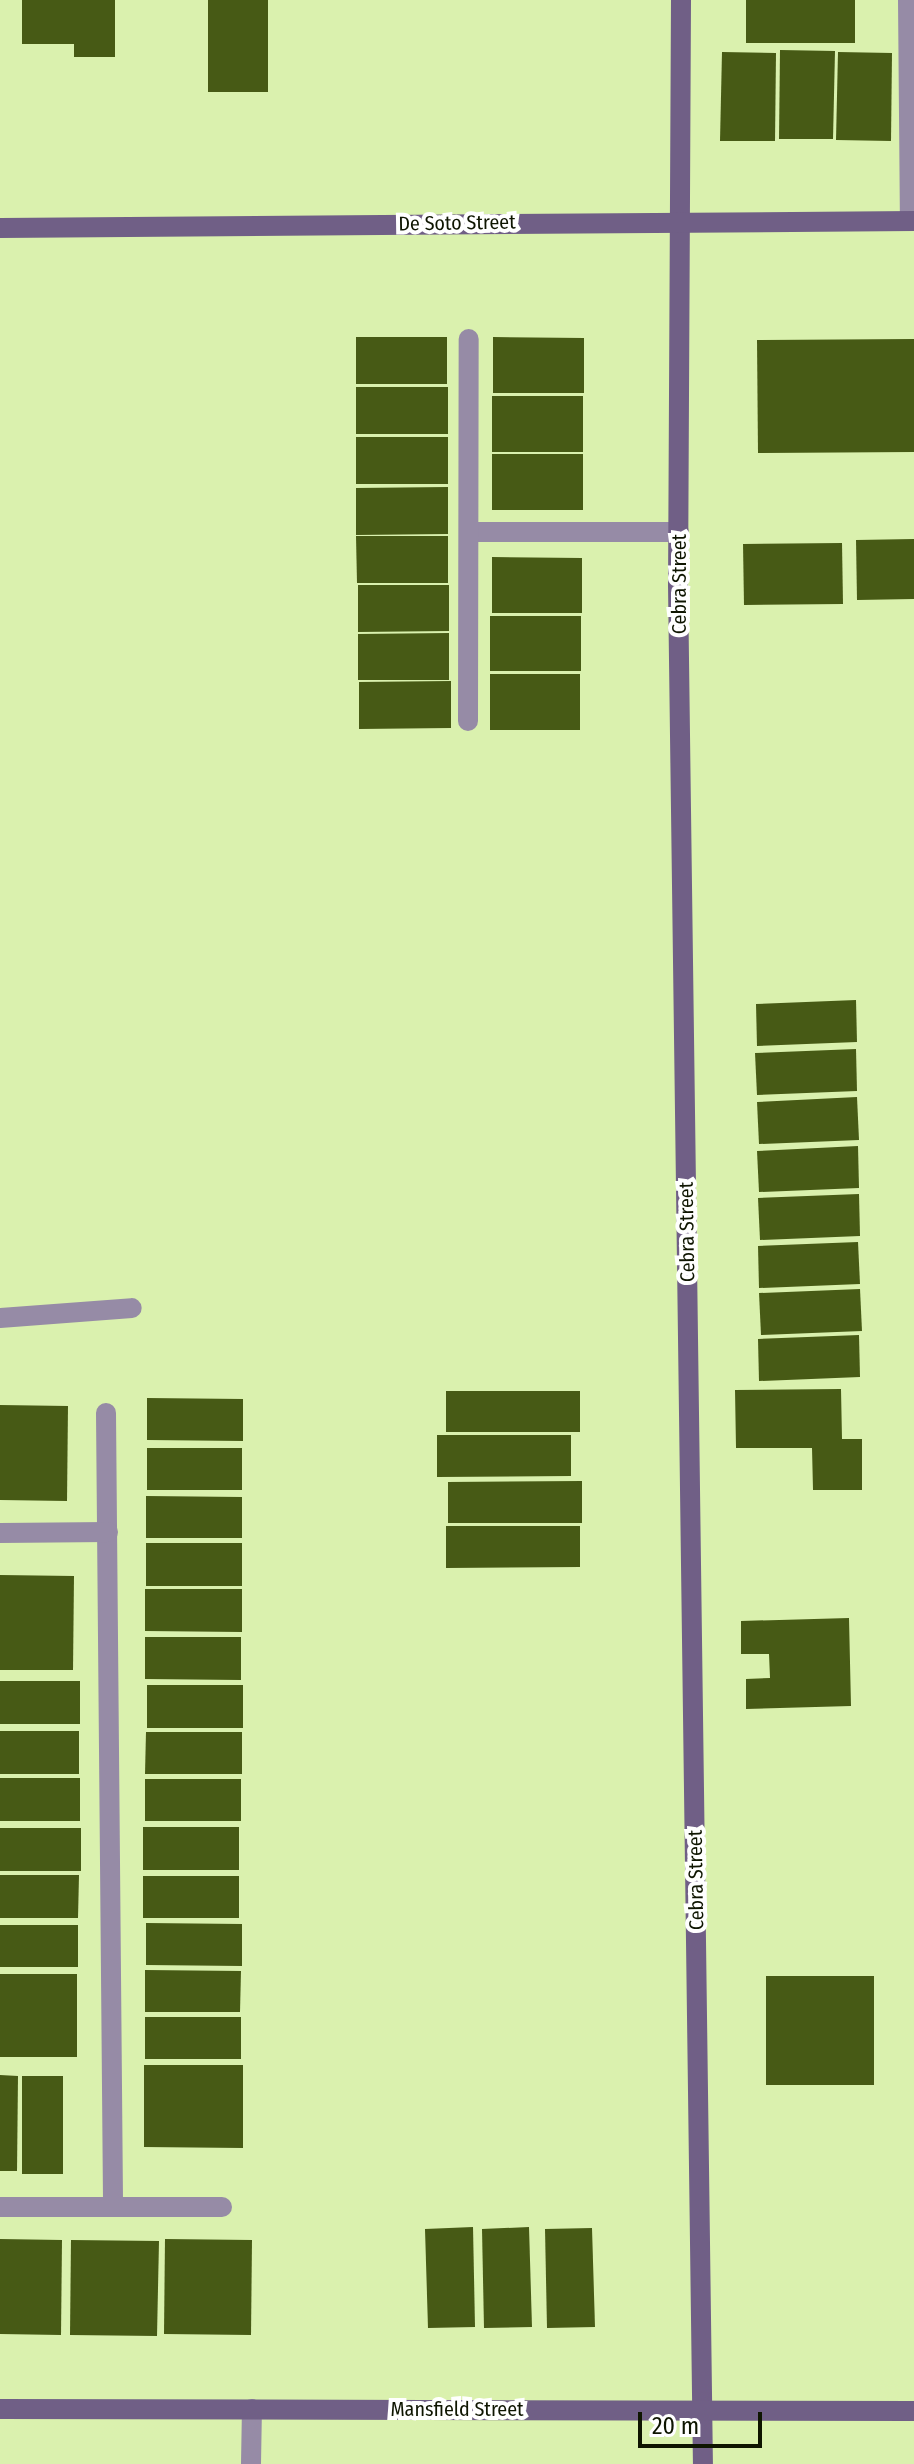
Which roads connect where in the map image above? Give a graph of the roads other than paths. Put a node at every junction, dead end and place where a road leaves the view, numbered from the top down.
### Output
1 (681, 0) edge
2 (908, 0) edge
3 (683, 221) junction
4 (912, 221) edge
5 (0, 228) edge
6 (469, 339) dead end
7 (469, 532) junction
8 (679, 532) junction
9 (468, 721) dead end
10 (132, 1308) dead end
11 (0, 1318) edge
12 (106, 1413) dead end
13 (108, 1532) junction
14 (0, 1533) edge
15 (0, 2207) edge
16 (113, 2207) junction
17 (222, 2207) dead end
18 (0, 2409) edge
19 (252, 2409) junction
20 (703, 2410) junction
21 (914, 2411) edge
22 (251, 2464) edge
23 (703, 2464) edge

1 - 3 street, Cebra Street
2 - 4 street
3 - 4 street, De Soto Street
3 - 5 street, De Soto Street
3 - 8 street, Cebra Street
6 - 7 street
7 - 8 street
7 - 9 street
8 - 20 street, Cebra Street
10 - 11 street
12 - 13 street
13 - 14 street
13 - 16 street
15 - 16 street
16 - 17 street
18 - 19 street, Mansfield Street
19 - 20 street, Mansfield Street
19 - 22 street
20 - 21 street, Mansfield Street
20 - 23 street, Cebra Street

